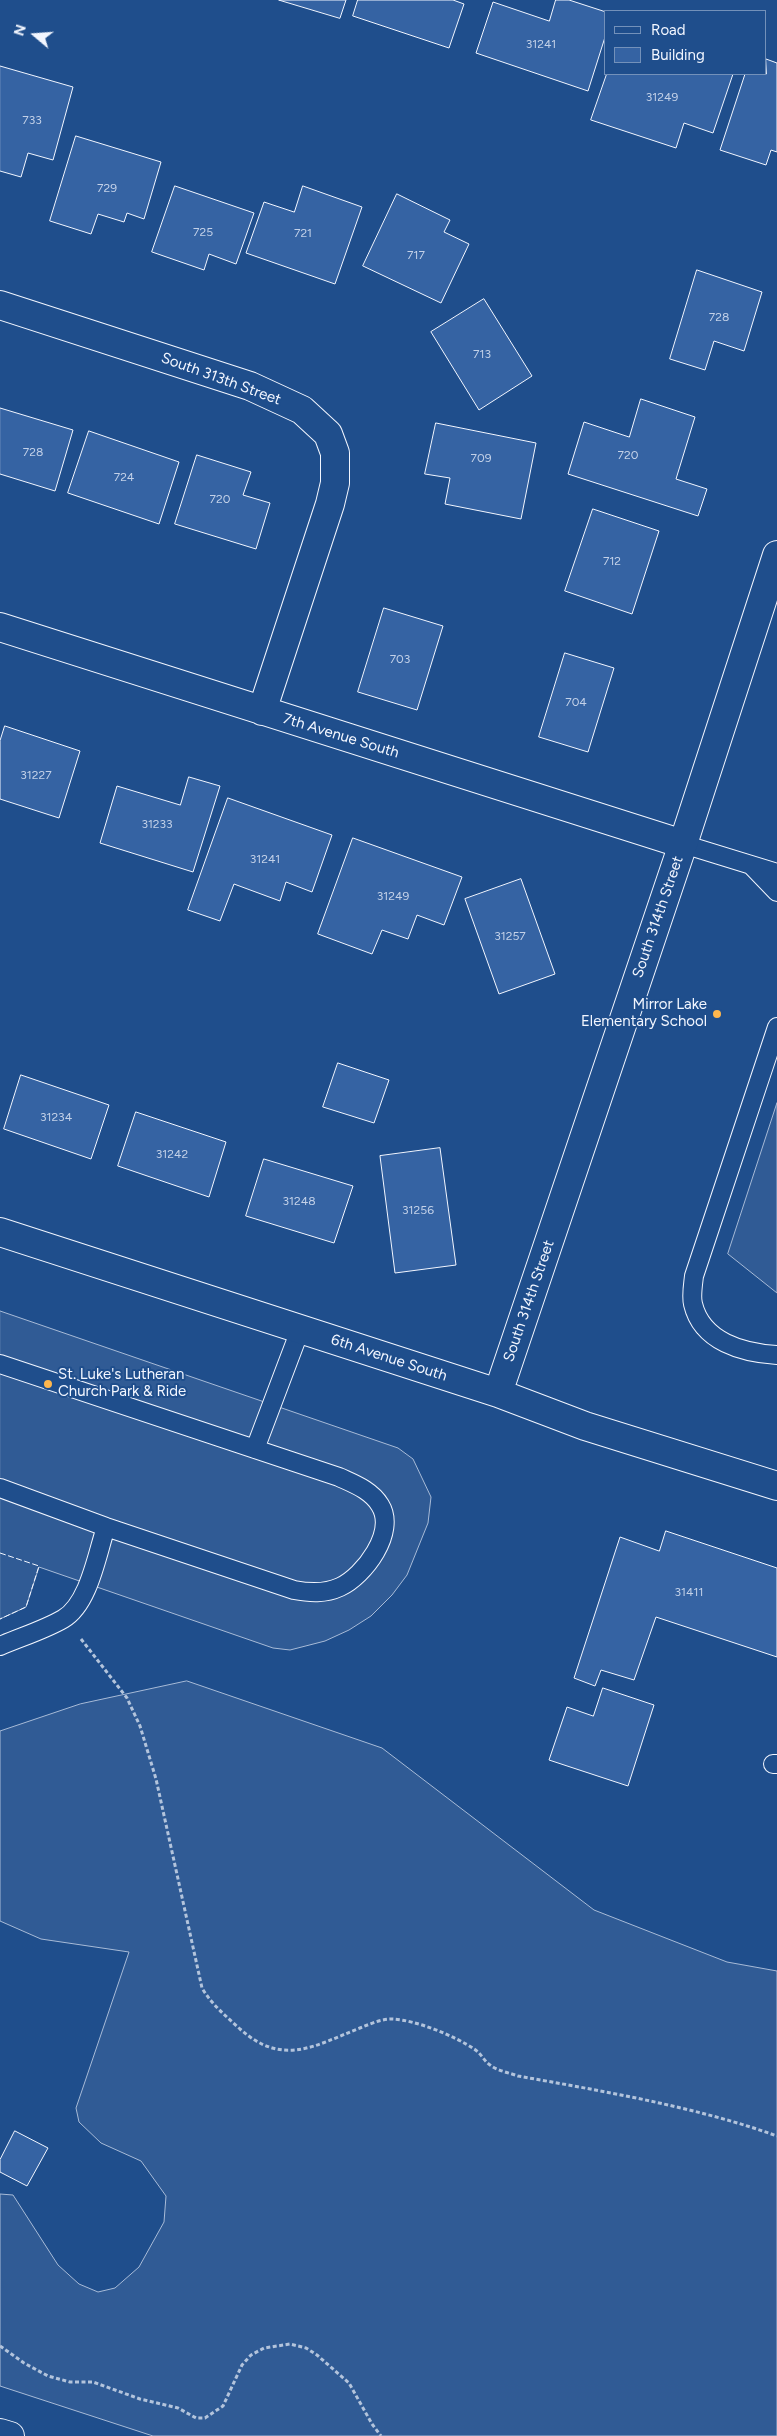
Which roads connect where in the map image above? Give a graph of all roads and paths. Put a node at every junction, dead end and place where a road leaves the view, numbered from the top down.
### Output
1 (0, 305) edge
2 (777, 555) edge
3 (0, 627) edge
4 (262, 711) junction
5 (683, 844) junction
6 (751, 865) junction
7 (777, 873) edge
8 (777, 892) edge
9 (777, 1026) edge
10 (0, 1232) edge
11 (300, 1330) junction
12 (777, 1355) edge
13 (0, 1364) edge
14 (498, 1393) junction
15 (255, 1449) junction
16 (777, 1486) edge
17 (0, 1488) edge
18 (106, 1526) junction
19 (64, 1618) junction
20 (0, 1646) edge
21 (777, 2136) edge
22 (0, 2346) edge
23 (0, 2433) edge
24 (10, 2436) edge
25 (381, 2436) edge

1 - 4 street, South 313th Street
2 - 5 street, South 314th Street
3 - 4 street, 7th Avenue South
4 - 5 street, 7th Avenue South
5 - 6 lane
5 - 14 street, South 314th Street
6 - 7 lane
6 - 8 lane
9 - 12 lane
10 - 11 street, 6th Avenue South
11 - 14 street, 6th Avenue South
11 - 15 lane
13 - 15 lane
14 - 16 street, 6th Avenue South
15 - 18 lane
17 - 18 lane
18 - 19 lane
19 - 20 lane
19 - 21 path
22 - 25 path
23 - 24 street

